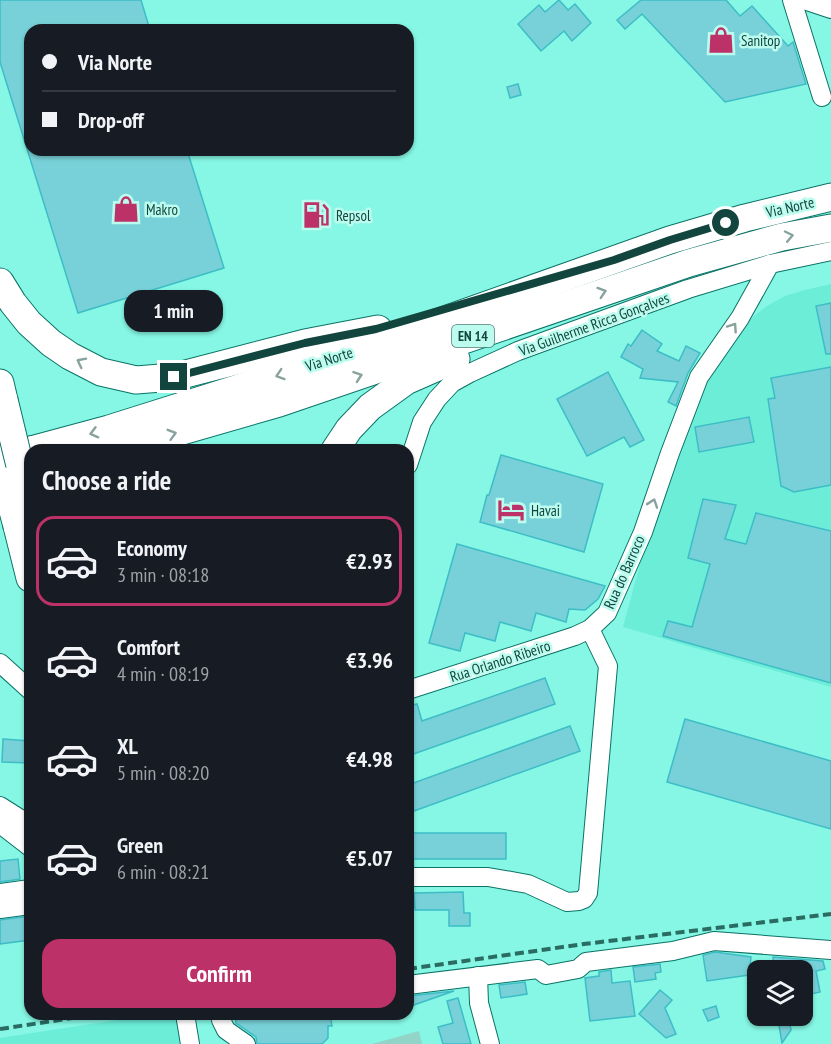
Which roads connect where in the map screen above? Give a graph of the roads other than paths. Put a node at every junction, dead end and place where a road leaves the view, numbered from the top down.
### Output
1 (792, 0) edge
2 (804, 0) edge
3 (831, 9) edge
4 (822, 97) dead end
5 (831, 197) edge
6 (831, 228) edge
7 (831, 251) edge
8 (614, 260) junction
9 (770, 264) junction
10 (0, 282) edge
11 (565, 304) junction
12 (2, 392) edge
13 (53, 444) edge
14 (137, 444) edge
15 (339, 444) edge
16 (414, 447) edge
17 (24, 452) edge
18 (0, 459) edge
19 (24, 477) edge
20 (0, 483) edge
21 (23, 516) edge
22 (590, 629) junction
23 (1, 667) edge
24 (24, 685) edge
25 (414, 688) edge
26 (0, 806) edge
27 (24, 821) edge
28 (0, 824) edge
29 (24, 842) edge
30 (414, 877) edge
31 (24, 892) edge
32 (3, 901) edge
33 (24, 904) edge
34 (831, 950) edge
35 (478, 976) junction
36 (414, 984) edge
37 (187, 1020) edge
38 (225, 1022) edge
39 (190, 1044) edge
40 (246, 1044) edge
41 (490, 1044) edge

1 - 4 street
2 - 3 street
5 - 8 highway, Via Norte / EN 14
11 -> 6 highway, Via Norte / EN 14
7 - 9 street, Via Guilherme Ricca Gonçalves
8 -> 10 highway
8 -> 13 highway, Via Norte / EN 14
9 - 16 street, Via Guilherme Ricca Gonçalves
22 -> 9 street, Rua do Barroco
14 -> 11 highway, Via Norte / EN 14
11 - 15 highway
12 - 21 highway, bridge
17 - 18 highway, Via Norte / EN 14
18 - 21 highway, bridge
19 - 20 highway
22 - 25 street, Rua Orlando Ribeiro
22 - 30 street
23 - 24 street
26 - 27 street
28 - 29 street
31 - 32 street
32 - 33 street
34 - 35 street
35 - 36 street
35 - 41 street
37 - 39 street
38 - 40 street

